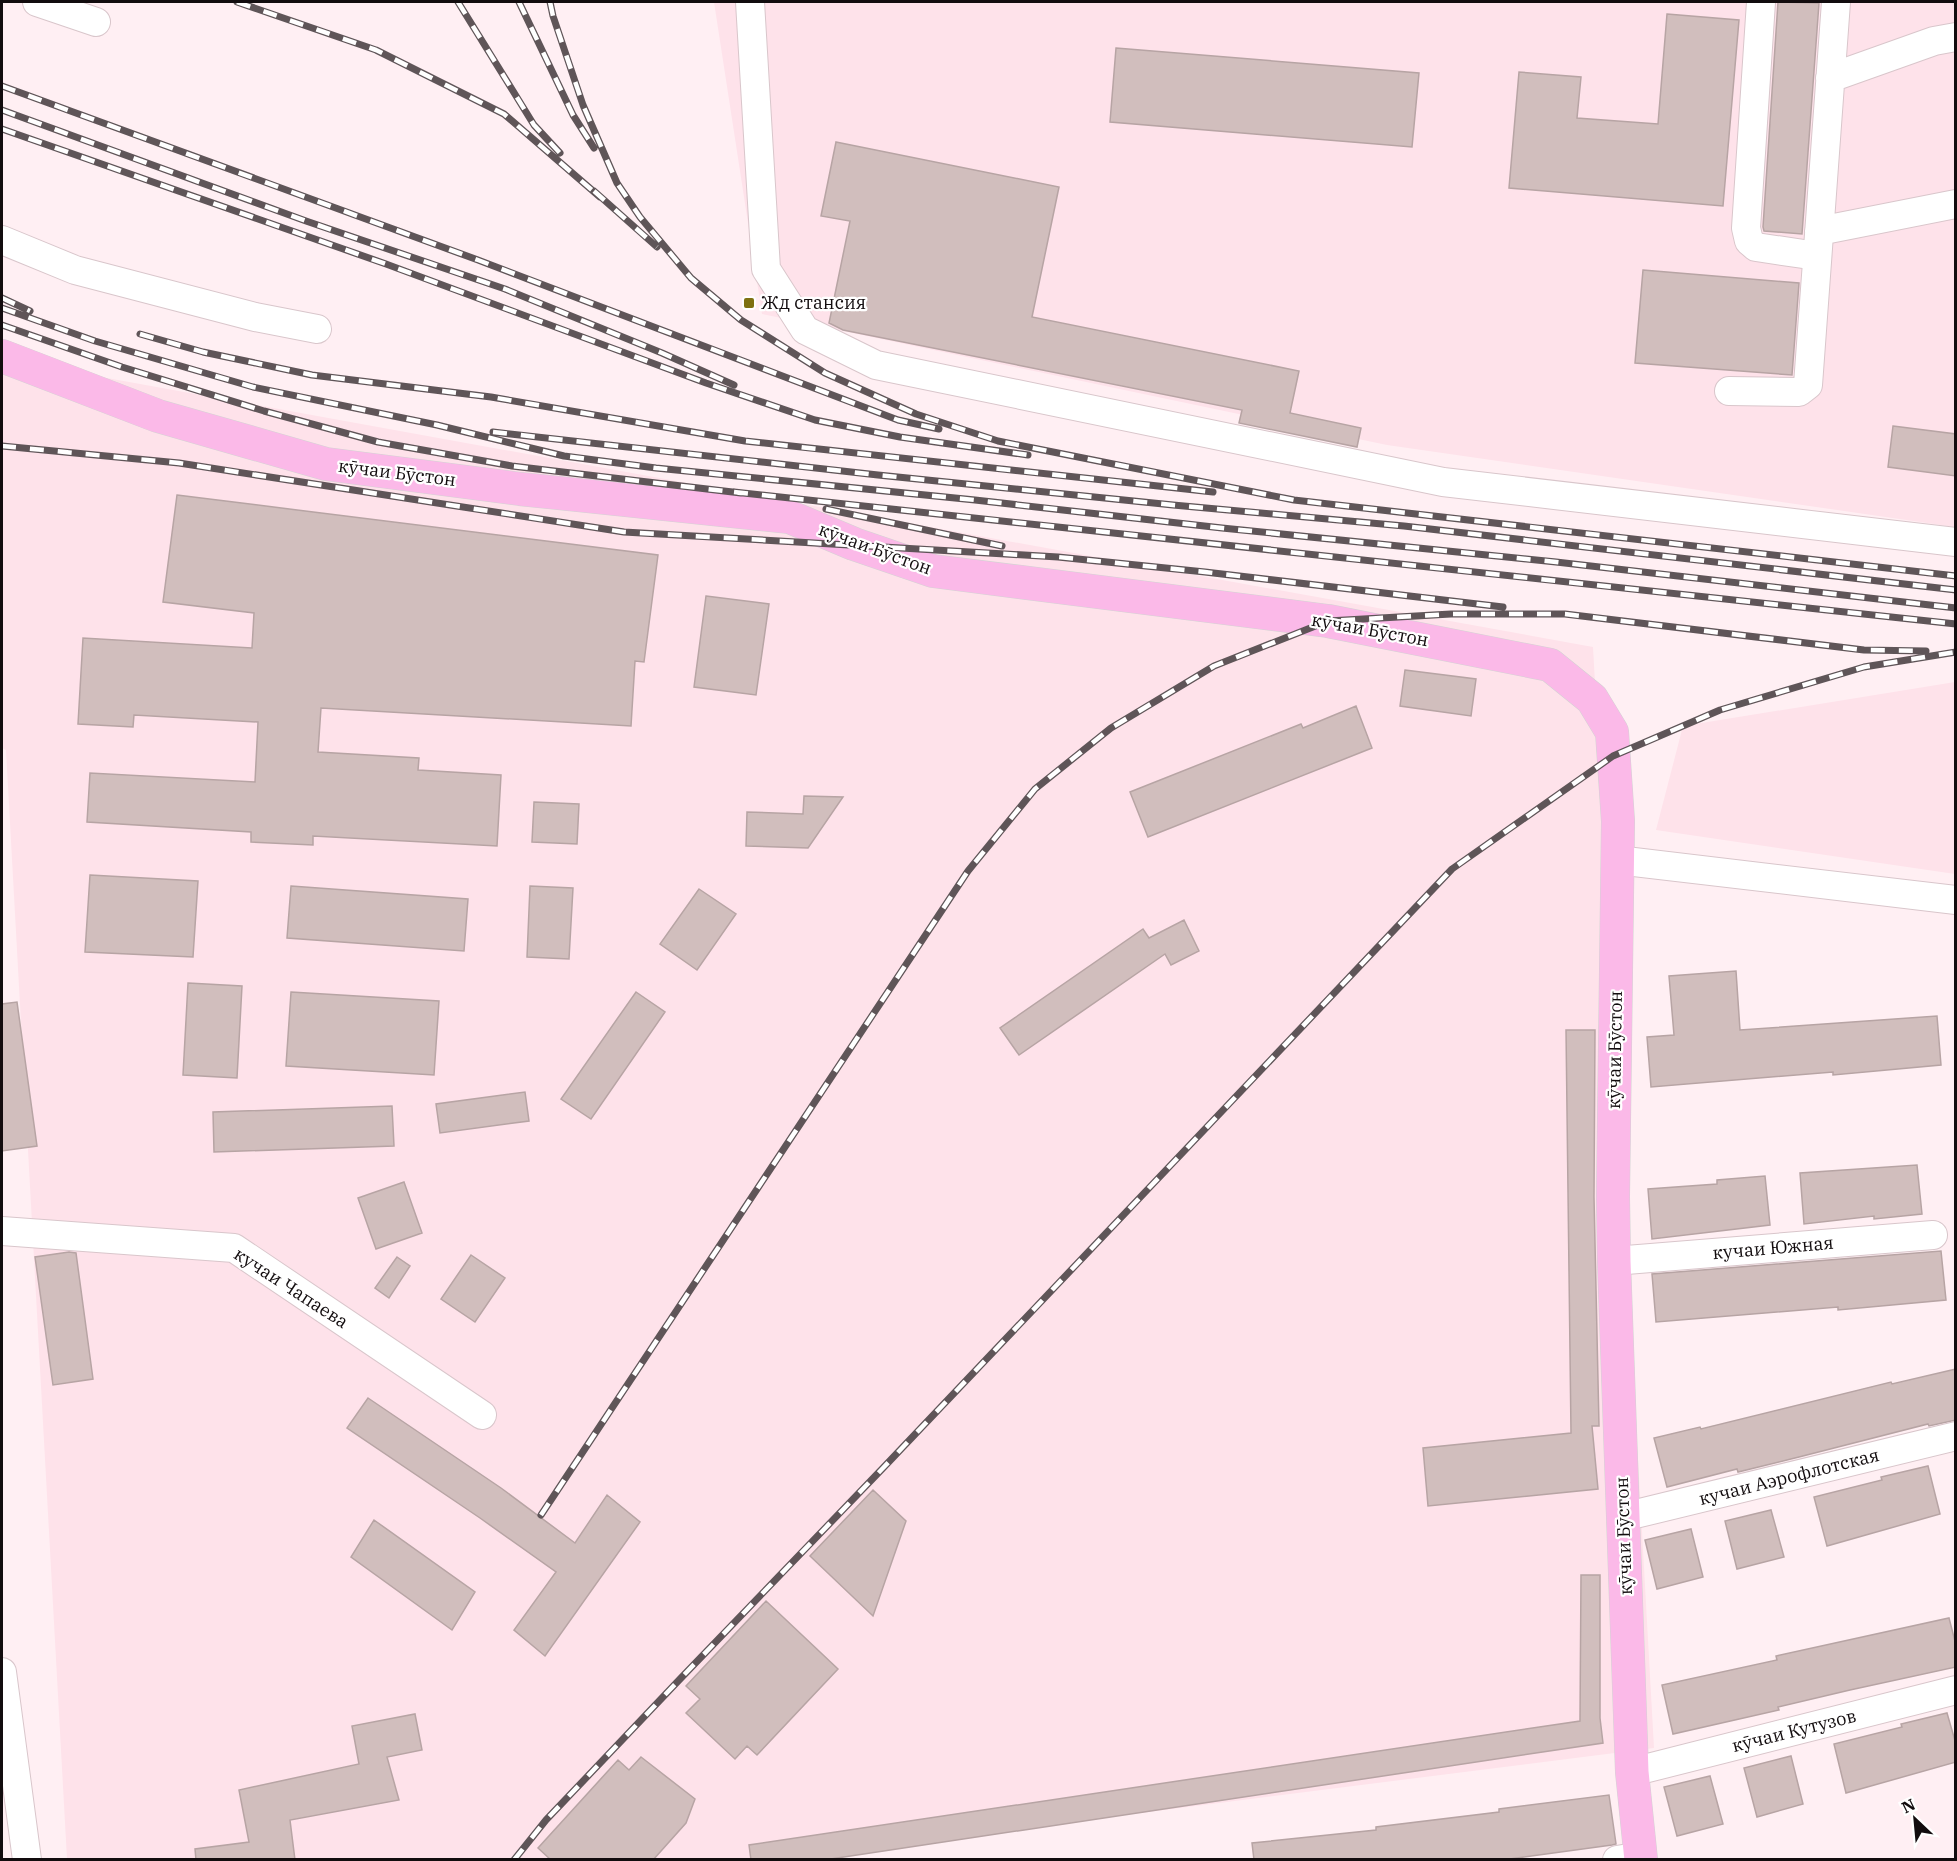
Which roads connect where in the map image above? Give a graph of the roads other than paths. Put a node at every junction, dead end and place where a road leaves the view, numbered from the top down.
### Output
1 (37, 2) edge
2 (750, 2) edge
3 (1761, 2) edge
4 (1836, 2) edge
5 (96, 22) dead end
6 (1956, 37) edge
7 (1830, 78) junction
8 (1956, 204) edge
9 (2, 240) edge
10 (1818, 243) junction
11 (317, 329) dead end
12 (2, 356) edge
13 (1729, 391) dead end
14 (1956, 542) edge
15 (1617, 860) junction
16 (1956, 900) edge
17 (2, 1231) edge
18 (1933, 1235) dead end
19 (1614, 1261) junction
20 (482, 1415) dead end
21 (1956, 1436) edge
22 (1623, 1517) junction
23 (2, 1672) edge
24 (1956, 1690) edge
25 (1632, 1772) junction
26 (1633, 1858) edge
27 (27, 1860) edge

1 - 5 street
2 - 14 street
3 - 10 street
4 - 7 street
6 - 7 street
7 - 10 street
8 - 10 street
9 - 11 street
10 - 13 street
12 - 15 main road, кӯчаи Бӯстон
15 - 16 street
15 - 19 main road, кӯчаи Бӯстон
17 - 20 street, кучаи Чапаева
18 - 19 street, кучаи Южная
19 - 22 main road, кӯчаи Бӯстон
21 - 22 street, кучаи Аэрофлотская
22 - 25 main road, кӯчаи Бӯстон
23 - 27 street
24 - 25 street, кӯчаи Кутузов
25 - 26 main road, кӯчаи Бӯстон

